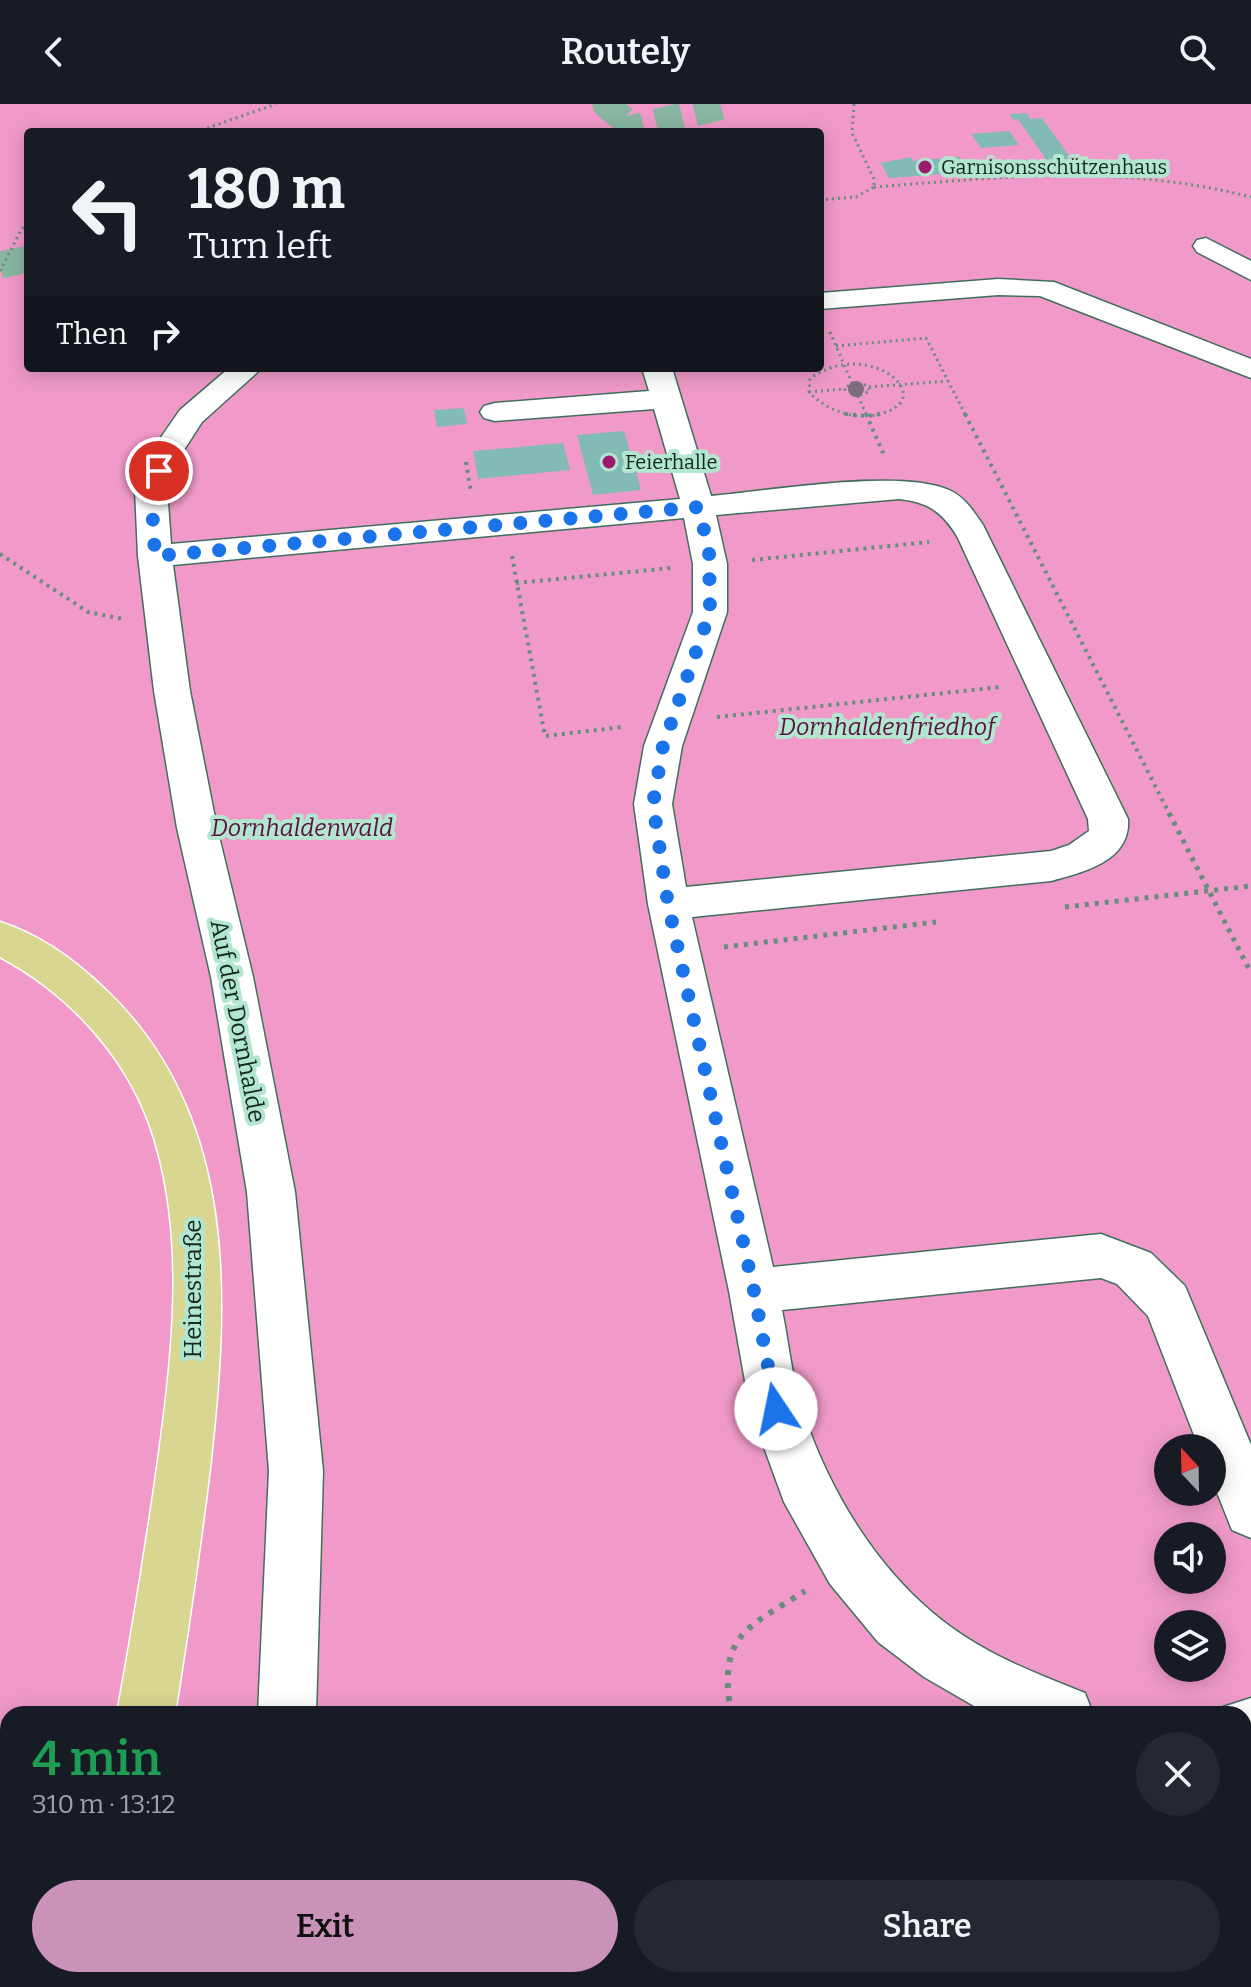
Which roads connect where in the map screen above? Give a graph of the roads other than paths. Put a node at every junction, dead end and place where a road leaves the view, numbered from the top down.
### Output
1 (1206, 246) dead end
2 (1251, 272) edge
3 (824, 311) edge
4 (1251, 369) edge
5 (242, 372) edge
6 (658, 372) edge
7 (667, 399) junction
8 (495, 412) dead end
9 (698, 507) junction
10 (155, 556) junction
11 (668, 904) junction
12 (0, 938) edge
13 (754, 1291) junction
14 (1251, 1511) edge
15 (147, 1706) edge
16 (287, 1706) edge
17 (1041, 1706) edge

1 - 2 lane
3 - 4 lane
5 - 10 lane, Auf der Dornhalde
6 - 7 lane
7 - 8 lane
7 - 9 lane
9 - 10 lane
9 - 11 lane
9 - 11 lane
10 - 16 lane, Auf der Dornhalde
11 - 13 lane
12 - 15 main road, Heinestraße
13 - 14 lane
13 - 17 lane

